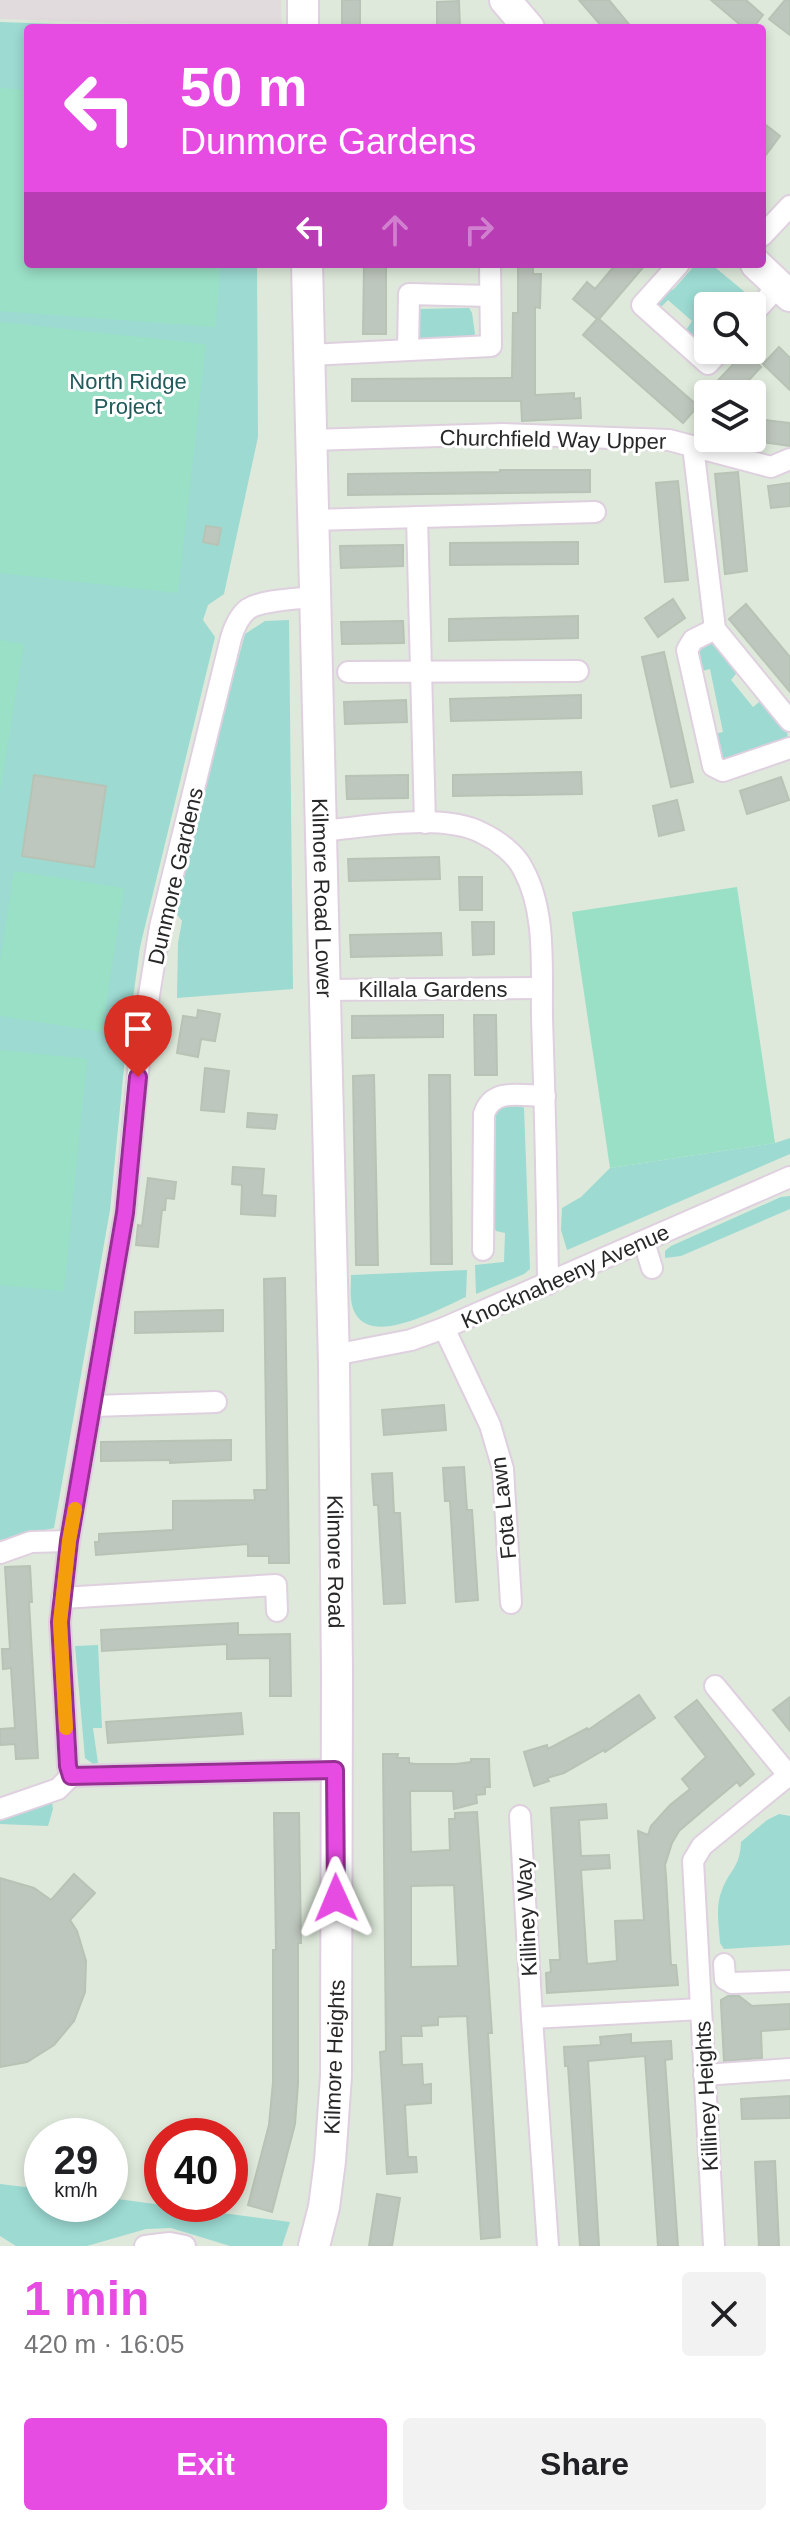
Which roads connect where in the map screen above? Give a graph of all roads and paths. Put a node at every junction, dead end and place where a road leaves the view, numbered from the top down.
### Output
1 (303, 0) edge
2 (505, 0) edge
3 (303, 24) edge
4 (526, 24) edge
5 (790, 206) edge
6 (766, 232) edge
7 (307, 268) edge
8 (490, 268) edge
9 (675, 268) edge
10 (760, 268) edge
11 (784, 290) edge
12 (490, 296) junction
13 (766, 304) edge
14 (408, 350) junction
15 (694, 351) edge
16 (309, 355) junction
17 (311, 440) junction
18 (693, 446) junction
19 (790, 459) edge
20 (595, 512) dead end
21 (417, 517) junction
22 (313, 520) junction
23 (314, 597) junction
24 (715, 629) junction
25 (578, 671) dead end
26 (348, 672) dead end
27 (421, 673) junction
28 (790, 721) edge
29 (790, 748) edge
30 (425, 823) junction
31 (321, 831) junction
32 (541, 988) junction
33 (325, 990) junction
34 (545, 1096) junction
35 (790, 1177) edge
36 (644, 1242) junction
37 (483, 1250) dead end
38 (652, 1268) dead end
39 (548, 1284) junction
40 (444, 1328) junction
41 (334, 1355) junction
42 (216, 1402) dead end
43 (93, 1406) junction
44 (69, 1541) junction
45 (0, 1553) edge
46 (62, 1598) junction
47 (511, 1603) dead end
48 (277, 1611) dead end
49 (715, 1686) dead end
50 (335, 1770) junction
51 (71, 1776) junction
52 (789, 1776) edge
53 (0, 1809) edge
54 (520, 1816) dead end
55 (724, 1964) dead end
56 (790, 1981) edge
57 (701, 2009) junction
58 (532, 2018) junction
59 (790, 2069) edge
60 (704, 2075) junction
61 (145, 2246) edge
62 (185, 2246) edge
63 (314, 2246) edge
64 (548, 2246) edge
65 (714, 2246) edge

1 - 3 street
2 - 4 street
5 - 6 street
7 - 16 street, Kilmore Road Lower
8 - 12 street
9 - 15 street
10 - 11 street
11 - 13 street
12 - 14 street
12 - 14 street
14 - 16 street
16 - 17 street, Kilmore Road Lower
17 - 18 street, Churchfield Way Upper
17 - 22 street, Kilmore Road Lower
18 - 19 street, Churchfield Way Upper
18 - 24 street
20 - 21 street
21 - 22 street
21 - 27 street
22 - 23 street, Kilmore Road Lower
23 - 31 street, Kilmore Road Lower
23 - 43 street, Dunmore Gardens
24 - 28 street
24 - 29 street
25 - 27 street
26 - 27 street
27 - 30 street
30 - 31 street
30 - 32 street
31 - 33 street, Kilmore Road Lower
32 - 33 street, Killala Gardens
32 - 34 street
33 - 41 street, Kilmore Road Lower
34 - 37 street
34 - 39 street
35 - 36 street, Knocknaheeny Avenue
36 - 38 street
36 - 39 street, Knocknaheeny Avenue
39 - 40 street, Knocknaheeny Avenue
40 - 41 street, Knocknaheeny Avenue
40 - 47 street, Fota Lawn
41 - 50 street, Kilmore Road
42 - 43 street
43 - 44 street, Dunmore Gardens
44 - 45 street
44 - 46 street, Dunmore Gardens
46 - 48 street
46 - 51 street, Dunmore Gardens
49 - 52 street
50 - 51 street
50 - 63 street, Kilmore Heights
51 - 53 street
52 - 57 street
54 - 58 street, Killiney Way
55 - 56 street
57 - 58 street, Killiney Heights
57 - 60 street, Killiney Heights
58 - 64 street
59 - 60 street
60 - 65 street, Killiney Heights
61 - 62 street

